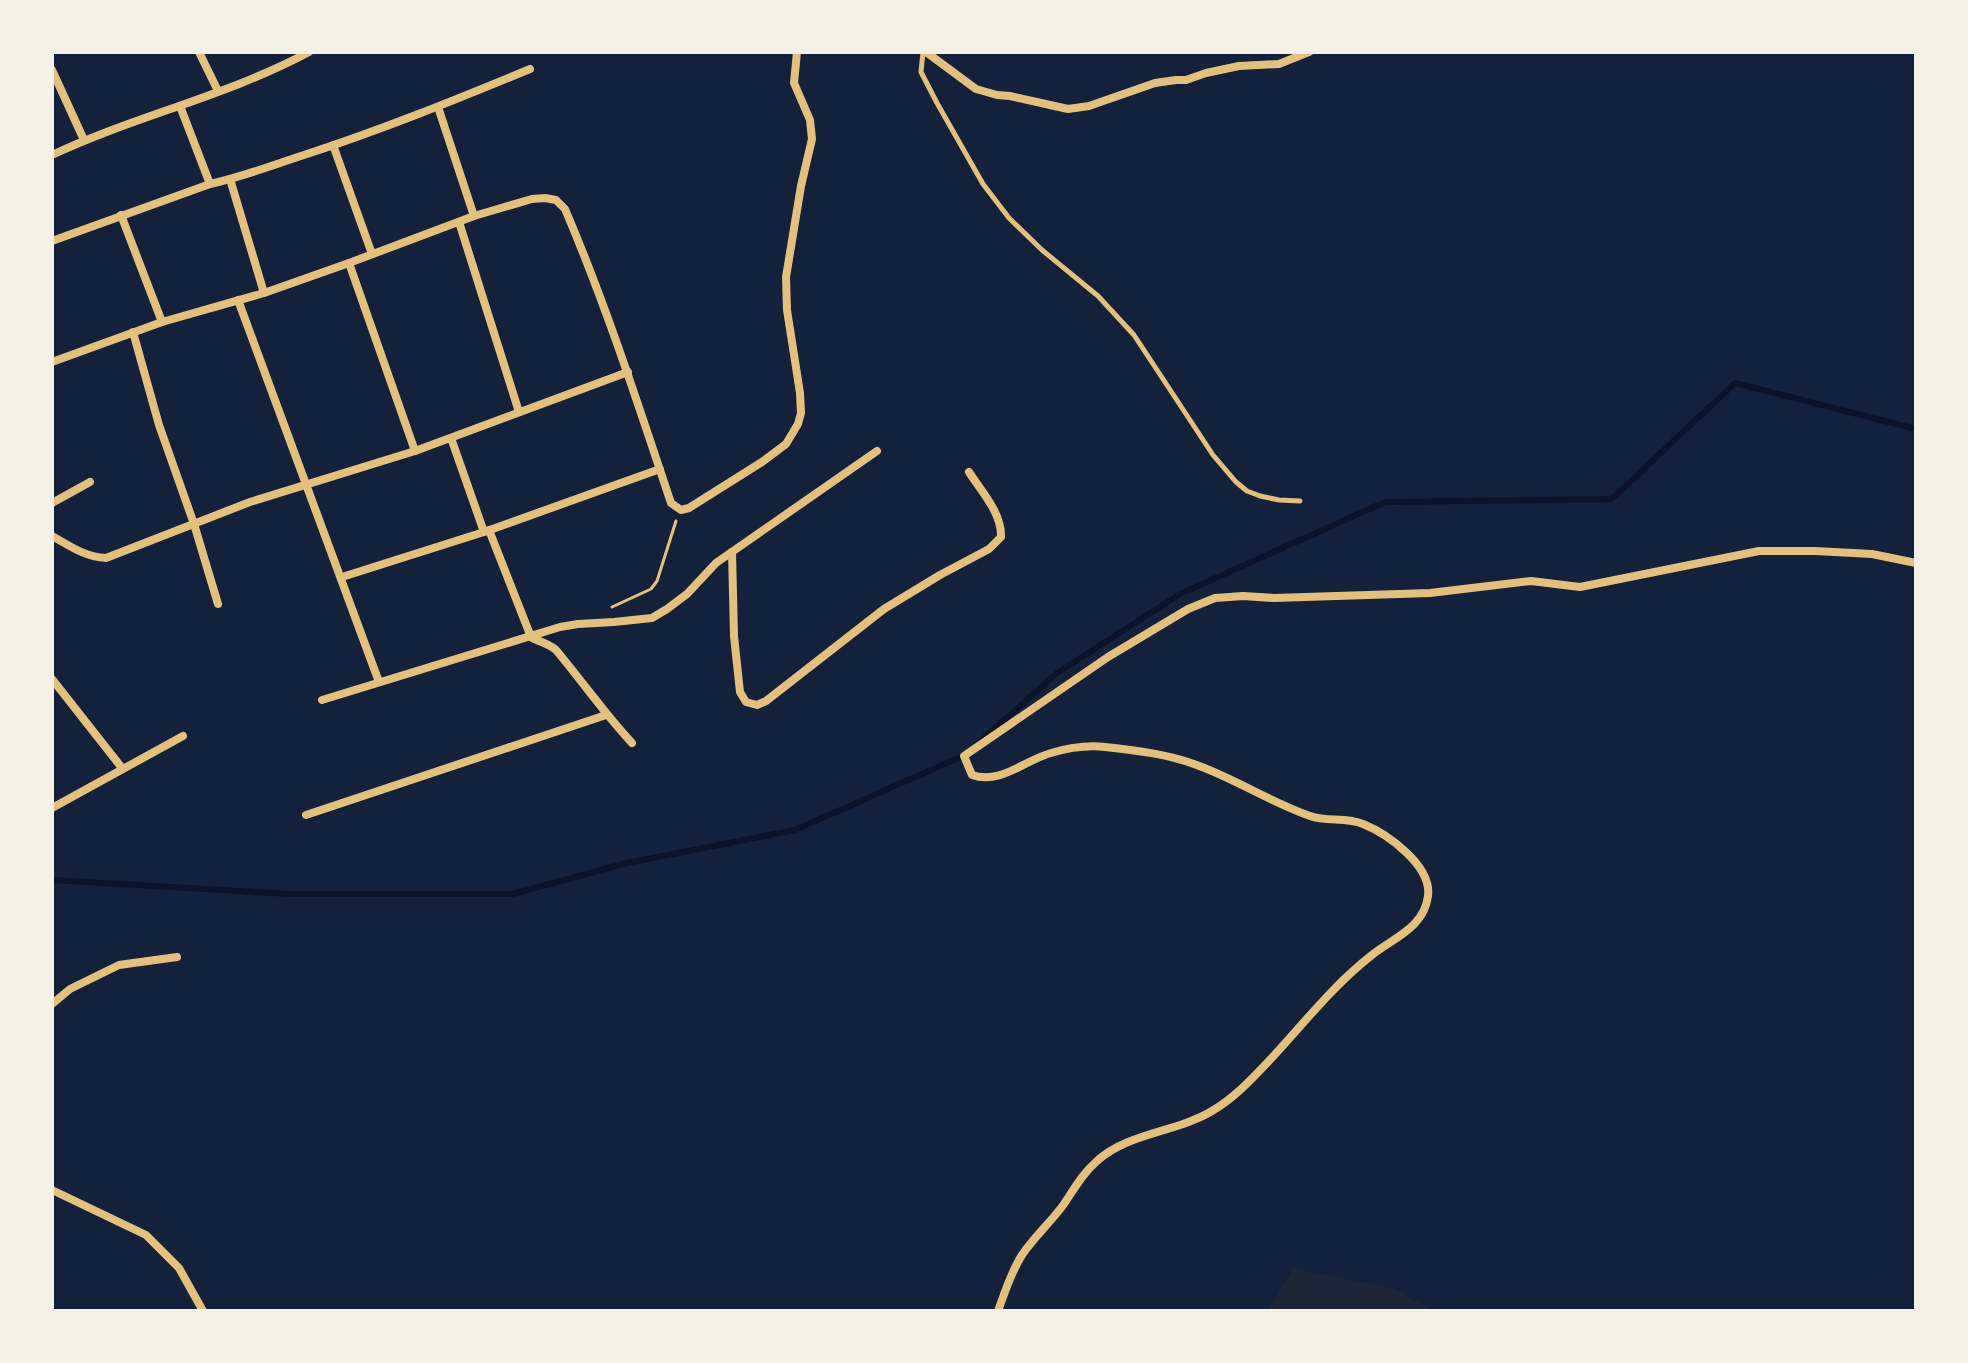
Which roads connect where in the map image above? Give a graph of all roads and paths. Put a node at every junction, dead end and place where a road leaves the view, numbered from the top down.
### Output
1 (199, 52) edge
2 (309, 52) edge
3 (797, 52) edge
4 (925, 52) edge
5 (1309, 52) edge
6 (530, 69) dead end
7 (52, 70) edge
8 (218, 91) junction
9 (180, 106) junction
10 (438, 107) junction
11 (84, 140) junction
12 (333, 145) junction
13 (52, 155) edge
14 (230, 179) junction
15 (210, 184) junction
16 (121, 215) junction
17 (474, 216) junction
18 (459, 222) junction
19 (52, 241) edge
20 (372, 254) junction
21 (349, 263) junction
22 (264, 293) junction
23 (238, 300) junction
24 (162, 322) junction
25 (133, 332) junction
26 (52, 362) edge
27 (628, 372) junction
28 (519, 412) junction
29 (451, 438) junction
30 (415, 451) junction
31 (877, 451) dead end
32 (660, 469) junction
33 (969, 472) dead end
34 (90, 482) dead end
35 (305, 484) junction
36 (1300, 501) dead end
37 (52, 503) edge
38 (681, 510) junction
39 (194, 524) junction
40 (487, 531) junction
41 (52, 536) edge
42 (732, 552) junction
43 (1916, 563) edge
44 (342, 577) junction
45 (218, 604) dead end
46 (591, 623) junction
47 (531, 637) junction
48 (52, 679) edge
49 (379, 682) junction
50 (322, 700) dead end
51 (606, 715) junction
52 (183, 736) dead end
53 (632, 743) dead end
54 (122, 768) junction
55 (52, 808) edge
56 (306, 815) dead end
57 (177, 957) dead end
58 (52, 1004) edge
59 (52, 1190) edge
60 (203, 1311) edge
61 (998, 1311) edge

1 - 8 street
2 - 8 street
3 - 38 street
4 - 5 street
4 - 36 lane
6 - 10 street
7 - 11 street
8 - 9 street
9 - 11 street
9 - 15 street
10 - 12 street
10 - 17 street
11 - 13 street
12 - 14 street
12 - 20 street
14 - 15 street
14 - 22 street
15 - 16 street
16 - 19 street
16 - 24 street
17 - 18 street
17 - 27 street
18 - 20 street
18 - 28 street
20 - 21 street
21 - 22 street
21 - 30 street
22 - 23 street
23 - 24 street
23 - 35 street
24 - 25 street
25 - 26 street
25 - 39 street
27 - 28 street
27 - 32 street
28 - 29 street
29 - 30 street
29 - 40 street
30 - 35 street
31 - 42 street
32 - 38 street
32 - 40 street
33 - 42 street
34 - 37 street
35 - 39 street
35 - 44 street
38 - 46 path
39 - 41 street
39 - 45 street
40 - 44 street
40 - 47 street
42 - 46 street
43 - 61 street
44 - 49 street
46 - 47 street
47 - 49 street
47 - 51 street
48 - 54 street
49 - 50 street
51 - 53 street
51 - 56 street
52 - 54 street
54 - 55 street
57 - 58 street
59 - 60 street

